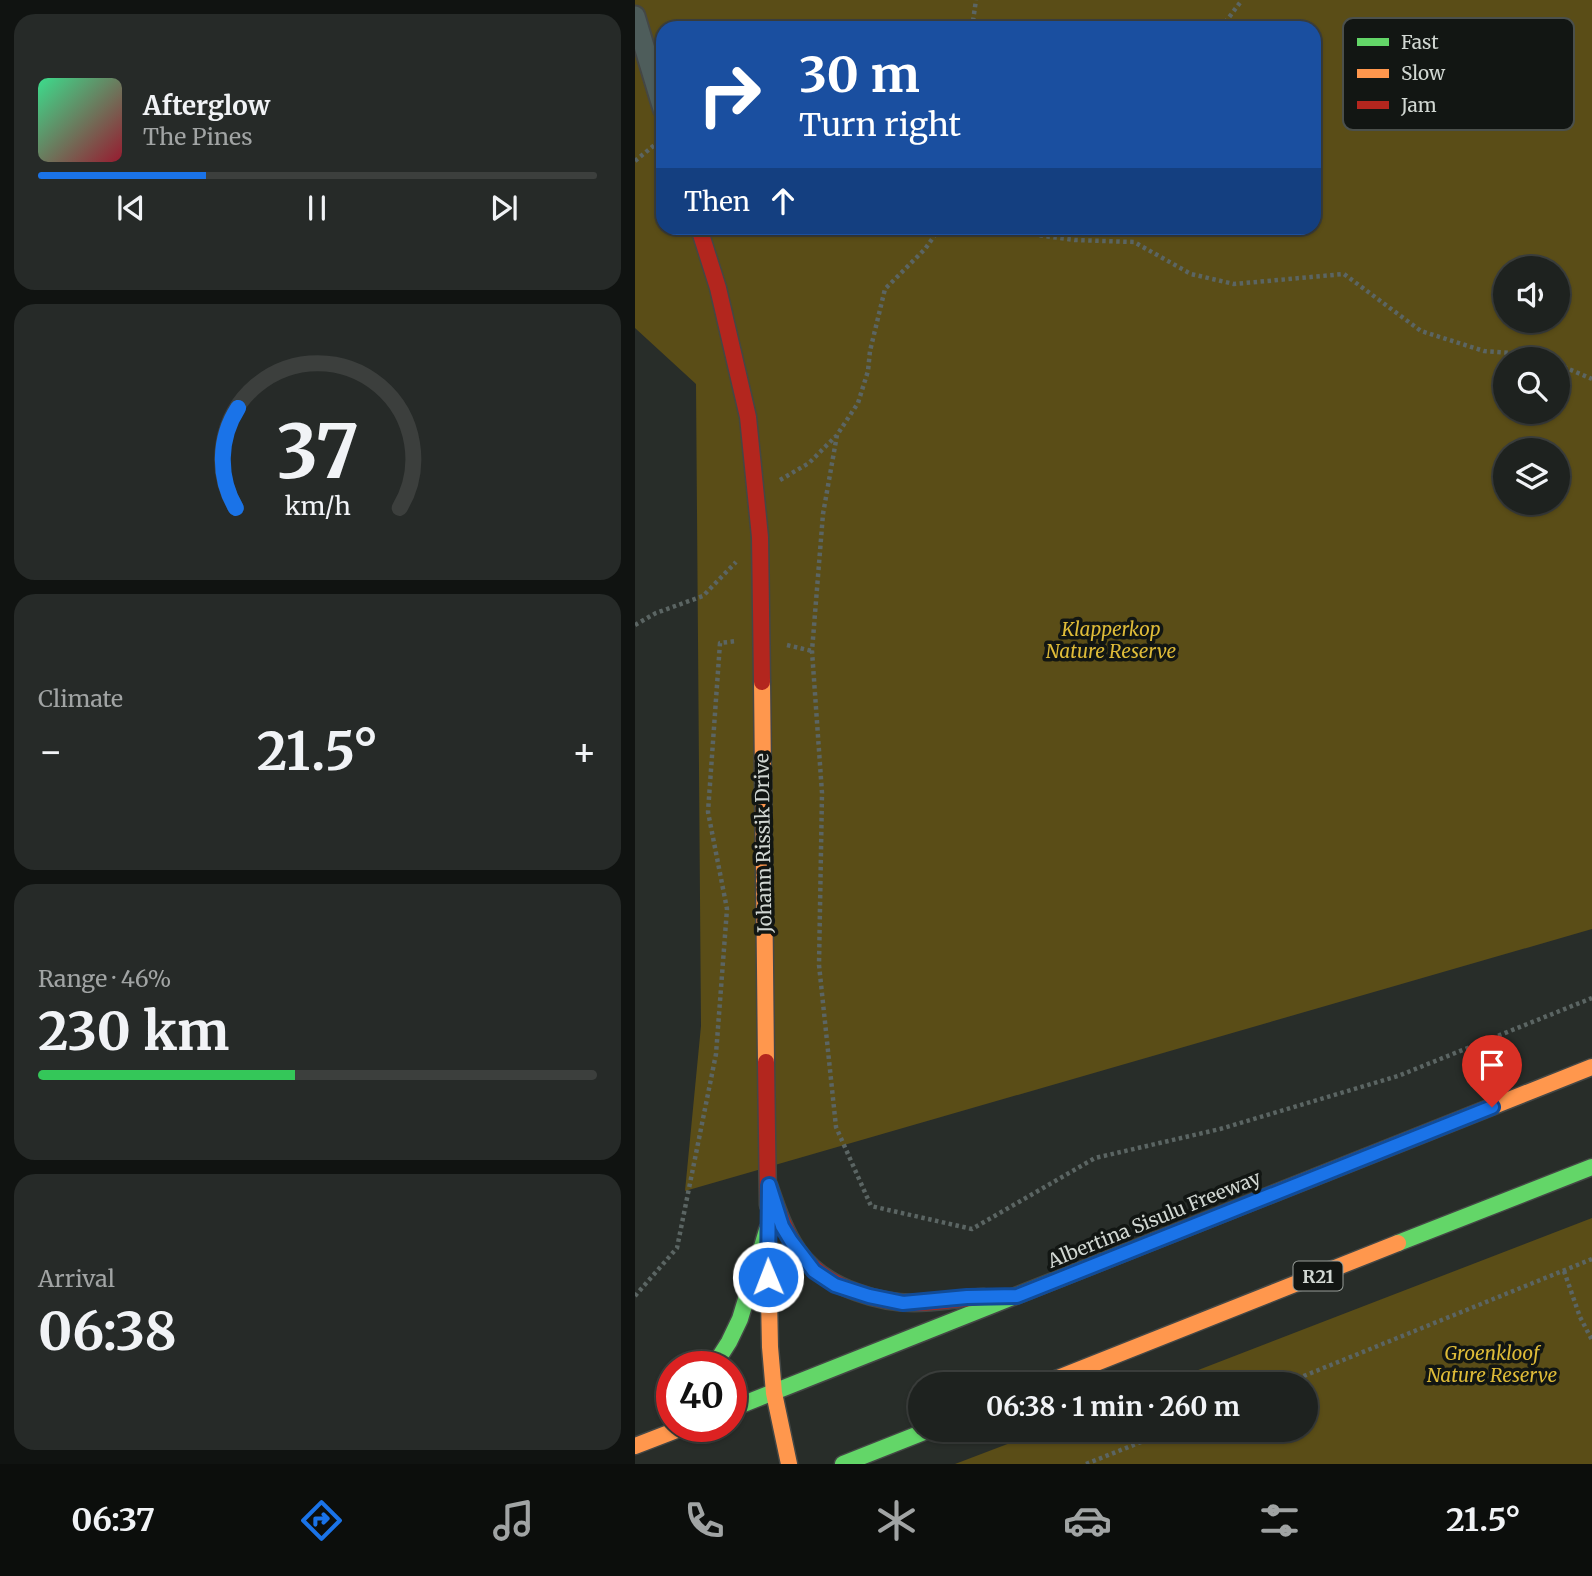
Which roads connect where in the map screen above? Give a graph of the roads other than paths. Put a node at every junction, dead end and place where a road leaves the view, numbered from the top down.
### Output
1 (635, 16) edge
2 (656, 86) edge
3 (701, 235) edge
4 (1592, 1067) edge
5 (1592, 1167) edge
6 (769, 1185) junction
7 (767, 1230) junction
8 (1017, 1296) junction
9 (723, 1351) edge
10 (1073, 1372) edge
11 (774, 1393) junction
12 (747, 1403) edge
13 (656, 1438) edge
14 (908, 1438) edge
15 (635, 1446) edge
16 (789, 1464) edge
17 (843, 1464) edge

1 - 2 street
3 - 6 main road, Johann Rissik Drive
4 - 8 main road, Albertina Sisulu Freeway
5 - 10 main road, R21
6 - 7 main road, Johann Rissik Drive
6 - 8 main road
7 - 9 main road
7 - 11 main road, Johann Rissik Drive
8 - 11 main road, Albertina Sisulu Freeway
11 - 12 main road, Albertina Sisulu Freeway
11 - 16 main road, Johann Rissik Drive
13 - 15 main road
14 - 17 main road

